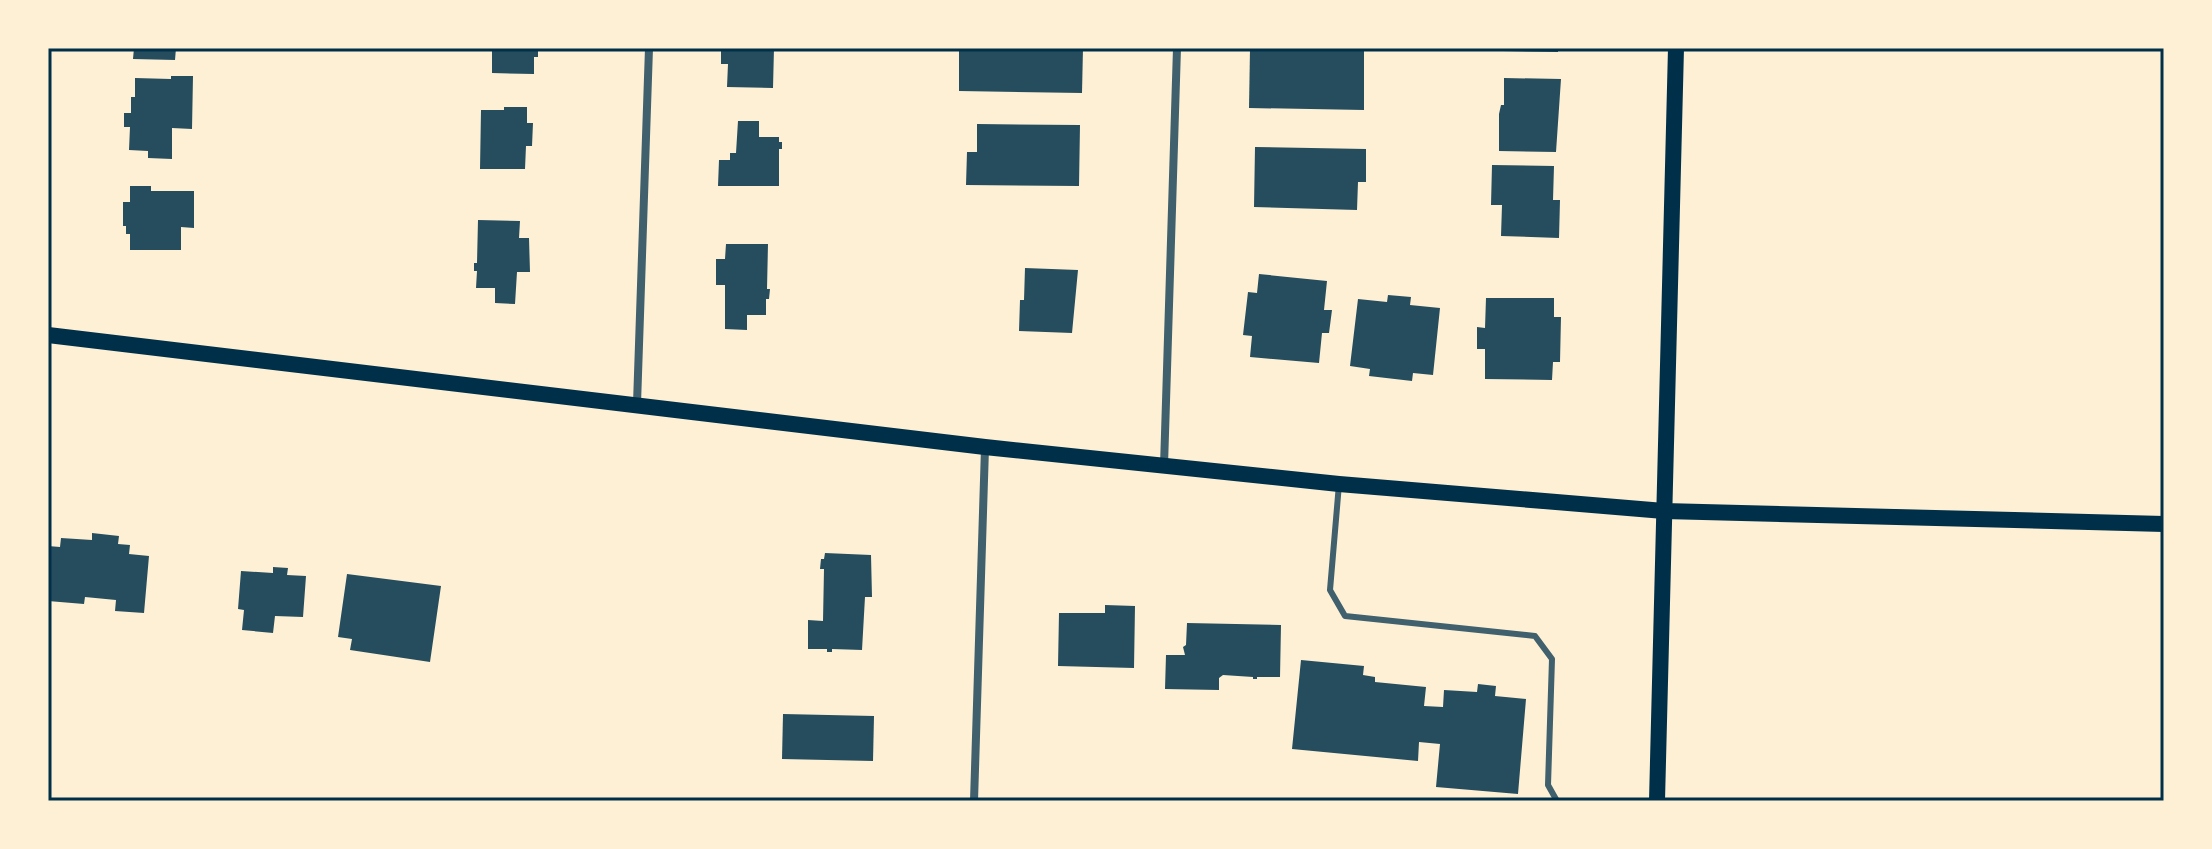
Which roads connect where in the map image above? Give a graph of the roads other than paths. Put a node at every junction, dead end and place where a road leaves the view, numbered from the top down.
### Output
1 (649, 48) edge
2 (1177, 48) edge
3 (1676, 48) edge
4 (48, 335) edge
5 (637, 404) junction
6 (985, 447) junction
7 (1164, 466) junction
8 (1339, 484) junction
9 (1664, 511) junction
10 (2164, 524) edge
11 (974, 801) edge
12 (1557, 801) edge
13 (1657, 801) edge

1 - 5 street
2 - 7 street
3 - 9 main road
4 - 5 main road
5 - 6 main road
6 - 7 main road
6 - 11 street
7 - 8 main road
8 - 9 main road
8 - 12 lane
9 - 10 main road
9 - 13 main road

